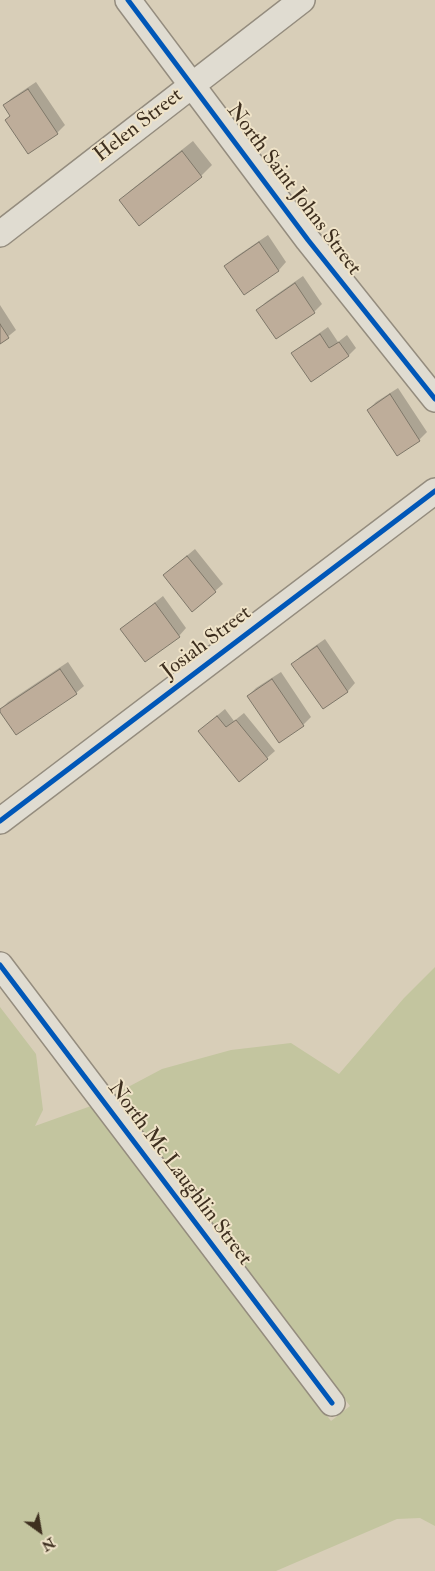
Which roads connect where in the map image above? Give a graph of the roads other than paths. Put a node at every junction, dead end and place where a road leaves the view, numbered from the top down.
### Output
1 (128, 0) edge
2 (302, 0) edge
3 (193, 85) junction
4 (0, 234) edge
5 (435, 399) edge
6 (435, 492) edge
7 (0, 821) edge
8 (0, 965) edge
9 (332, 1403) dead end

1 - 3 street, North Saint Johns Street
2 - 3 street, Helen Street
3 - 4 street, Helen Street
3 - 5 street, North Saint Johns Street
6 - 7 street, Josiah Street
8 - 9 street, North Mc Laughlin Street

